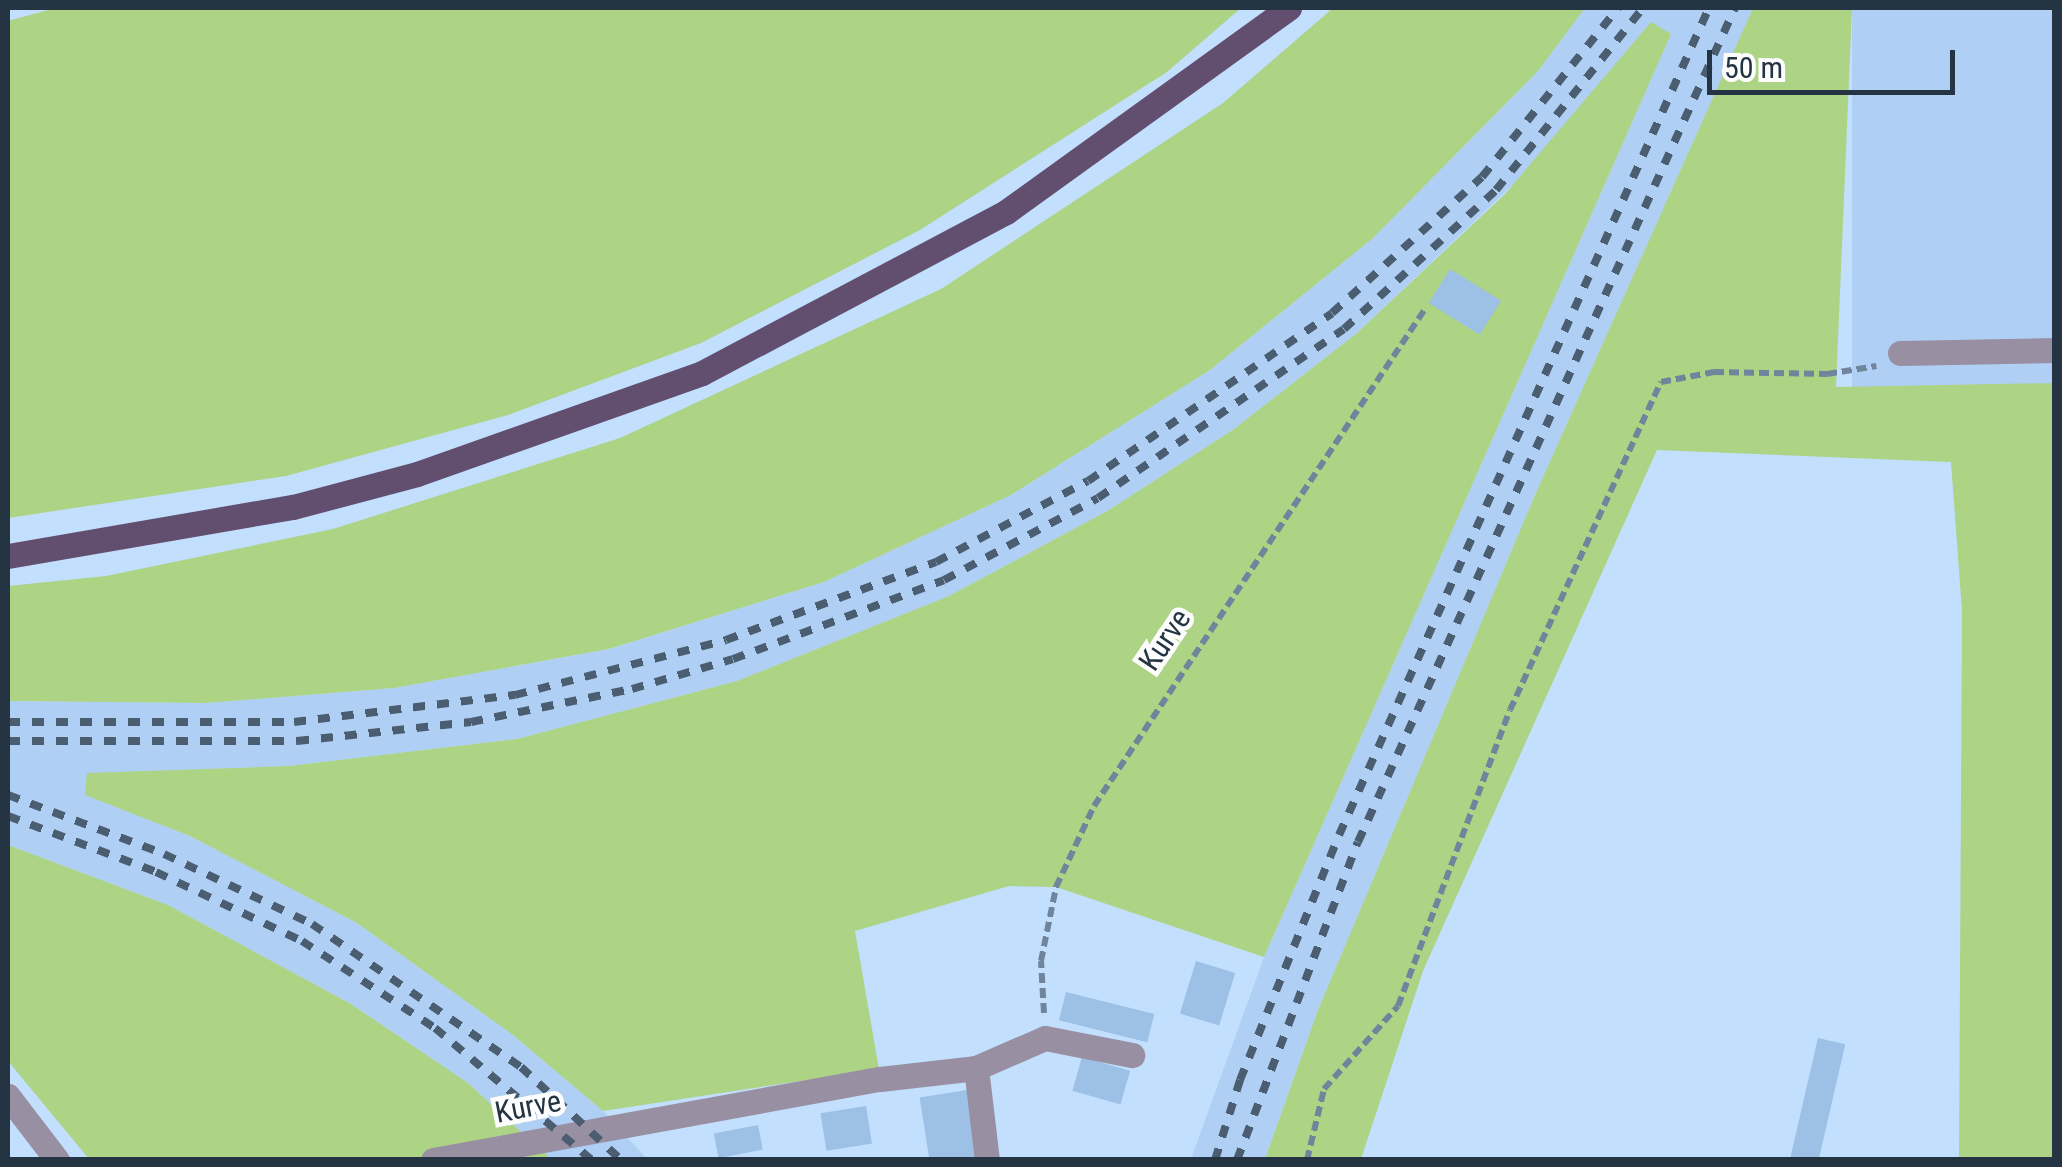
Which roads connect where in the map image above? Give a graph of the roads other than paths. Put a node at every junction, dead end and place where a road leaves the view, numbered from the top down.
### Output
1 (1289, 8) edge
2 (2054, 350) edge
3 (1900, 352) road end
4 (8, 556) edge
5 (1132, 1055) dead end
6 (976, 1068) junction
7 (8, 1096) edge
8 (57, 1160) edge
9 (433, 1160) edge
10 (987, 1160) edge

1 - 4 main road
2 - 3 street
5 - 6 street, Kurve
6 - 9 street, Kurve
6 - 10 street
7 - 8 street

